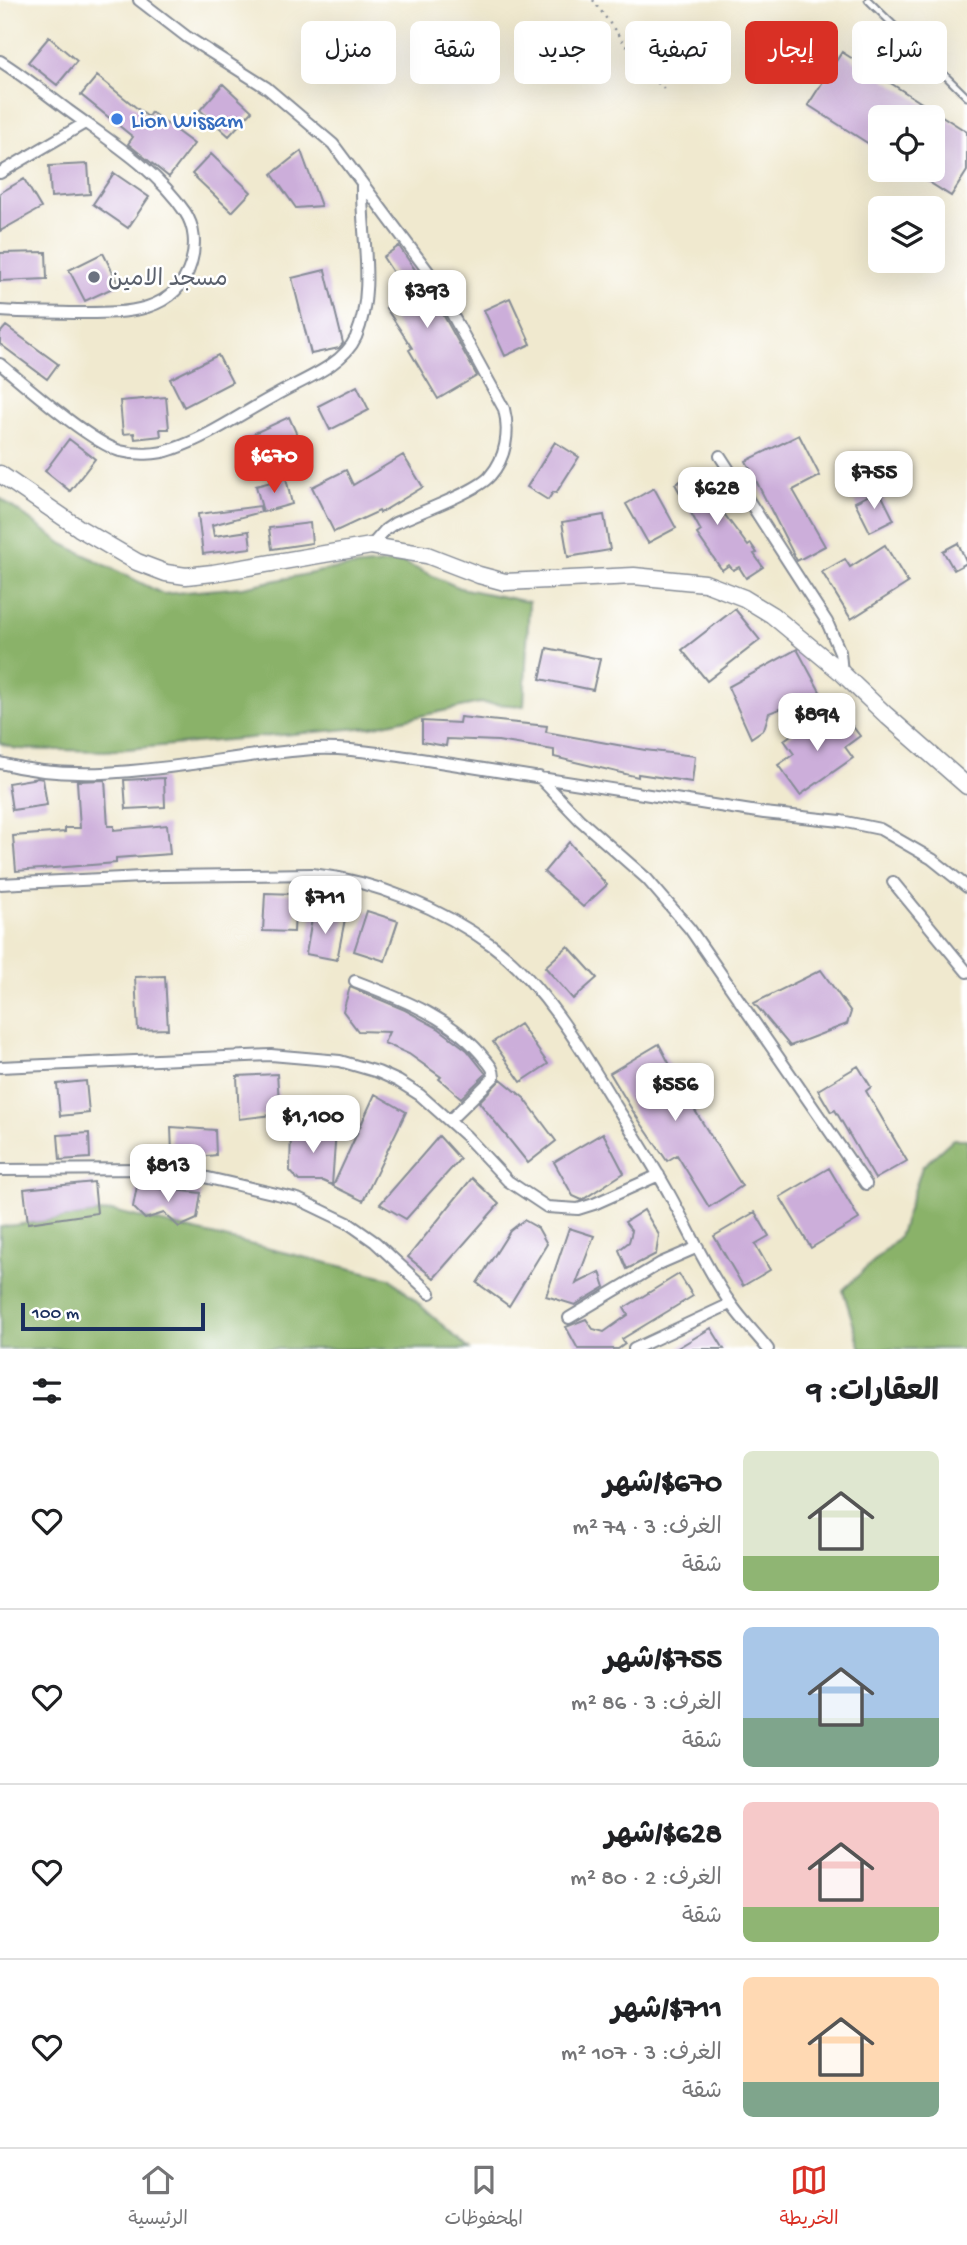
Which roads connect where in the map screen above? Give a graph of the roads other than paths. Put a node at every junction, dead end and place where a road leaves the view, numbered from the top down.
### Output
1 (139, 0) edge
2 (868, 0) edge
3 (0, 61) edge
4 (967, 97) edge
5 (85, 123) junction
6 (0, 173) edge
7 (362, 185) junction
8 (0, 311) edge
9 (0, 365) edge
10 (720, 456) dead end
11 (0, 474) edge
12 (371, 547) junction
13 (842, 673) junction
14 (0, 763) edge
15 (539, 776) junction
16 (967, 786) edge
17 (893, 882) dead end
18 (0, 884) edge
19 (967, 887) edge
20 (967, 972) edge
21 (355, 981) dead end
22 (0, 1067) edge
23 (449, 1121) junction
24 (0, 1170) edge
25 (659, 1175) junction
26 (866, 1184) dead end
27 (698, 1247) junction
28 (430, 1293) dead end
29 (730, 1304) junction
30 (569, 1318) dead end
31 (635, 1349) edge
32 (768, 1349) edge

1 - 7 street
2 - 4 lane
3 - 5 street
5 - 6 street
5 - 8 street
7 - 9 street
7 - 12 street
10 - 13 street
11 - 12 street
12 - 13 street
13 - 16 street
14 - 15 street
15 - 19 street
15 - 26 street
17 - 20 street
18 - 25 street
21 - 23 street
22 - 23 street
23 - 25 street
24 - 28 street
25 - 27 street
27 - 29 street
27 - 30 street
29 - 31 street
29 - 32 street

